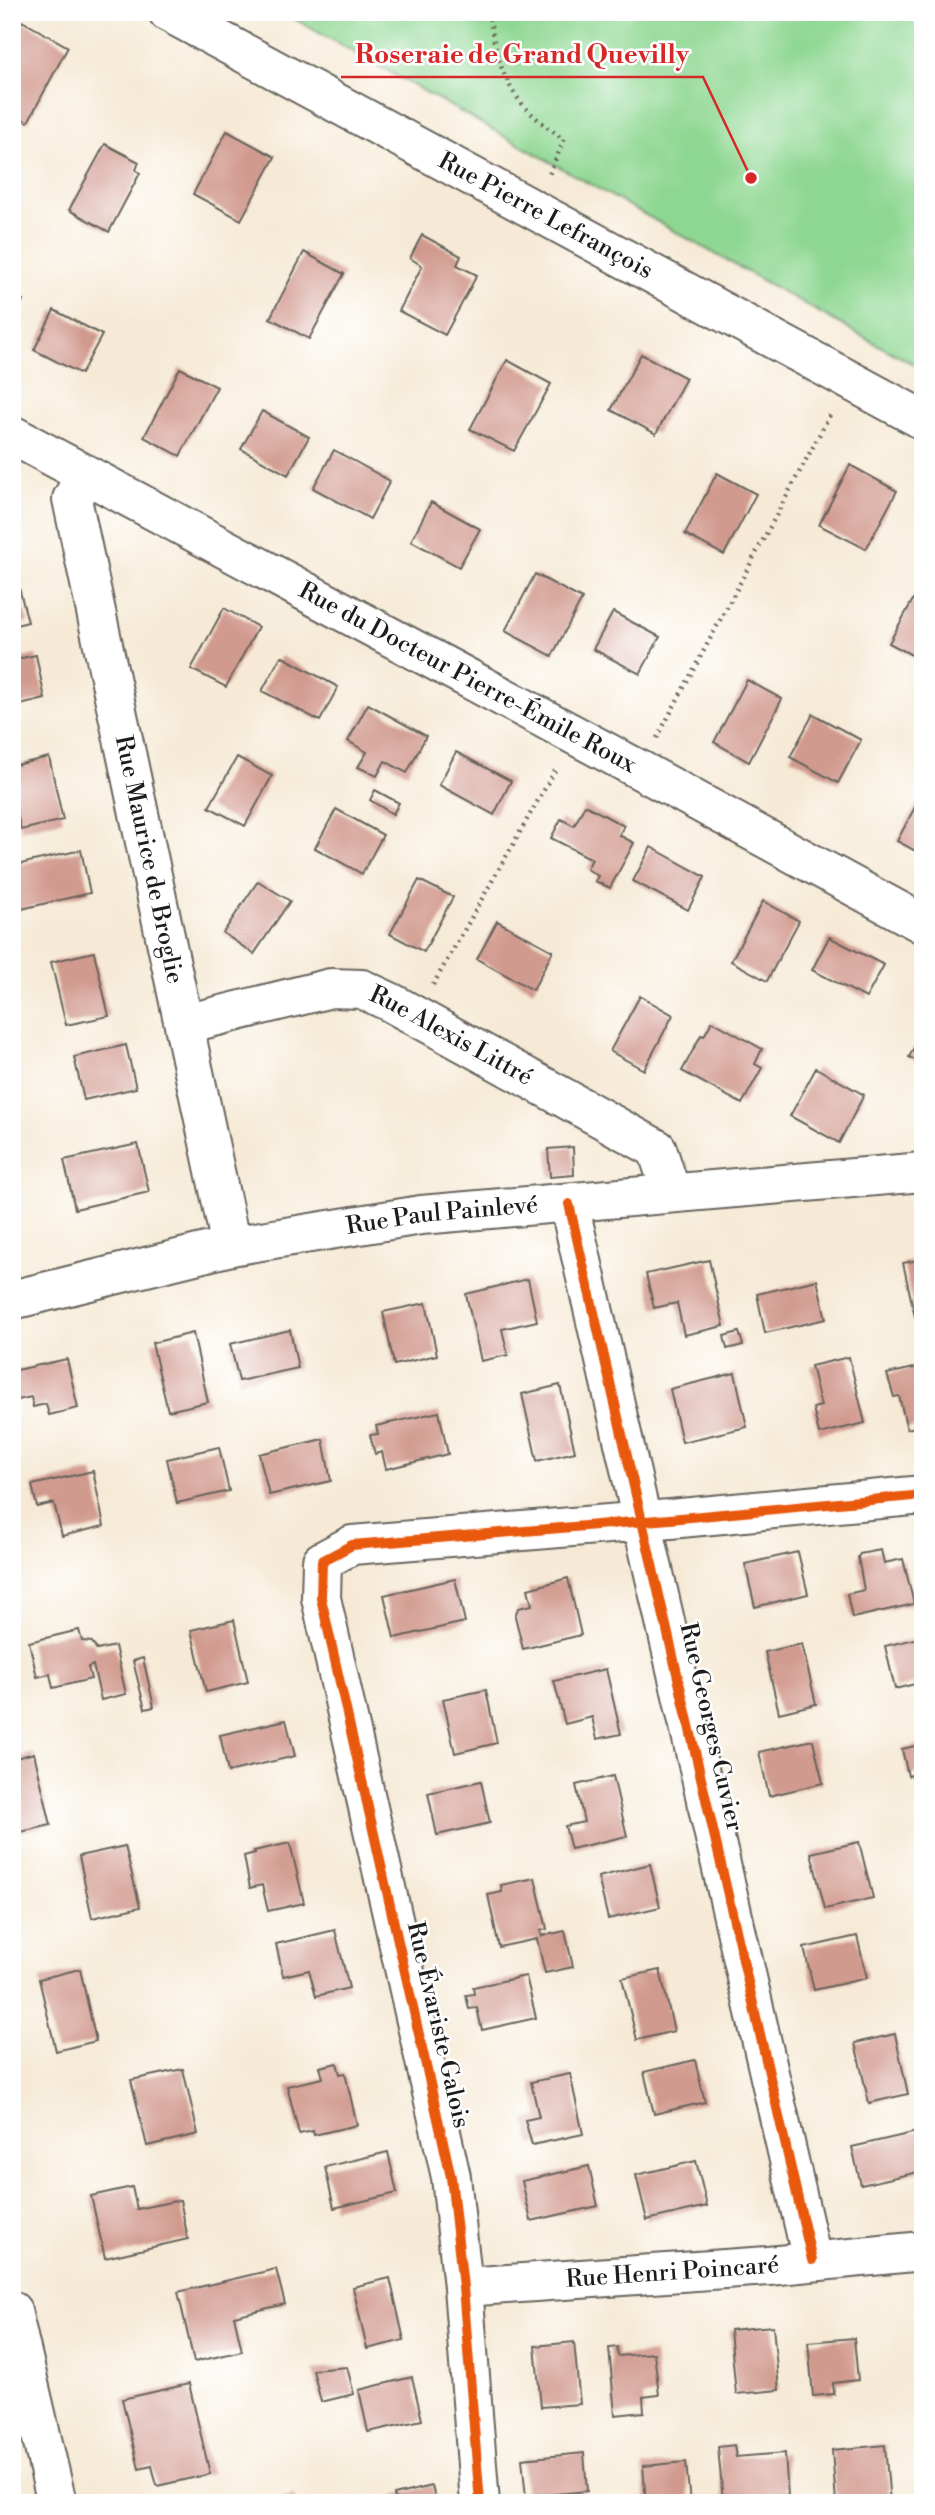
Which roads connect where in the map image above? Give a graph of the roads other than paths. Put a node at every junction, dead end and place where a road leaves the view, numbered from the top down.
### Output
1 (168, 12) edge
2 (923, 420) edge
3 (12, 435) edge
4 (85, 475) junction
5 (923, 924) edge
6 (184, 1024) junction
7 (923, 1172) edge
8 (671, 1192) junction
9 (569, 1204) junction
10 (231, 1247) junction
11 (12, 1300) edge
12 (923, 1495) edge
13 (643, 1521) junction
14 (923, 2251) edge
15 (812, 2260) junction
16 (463, 2287) junction
17 (12, 2311) edge
18 (57, 2503) edge
19 (480, 2503) edge

1 - 2 street, Rue Pierre Lefrançois
3 - 4 street, Rue du Docteur Pierre-Émile Roux
4 - 5 street, Rue du Docteur Pierre-Émile Roux
4 - 6 street, Rue Maurice de Broglie
6 - 8 street, Rue Alexis Littré
6 - 10 street, Rue Maurice de Broglie
7 - 8 street, Rue Paul Painlevé
8 - 9 street, Rue Paul Painlevé
9 - 10 street, Rue Paul Painlevé
9 - 13 street, Rue Georges Cuvier
10 - 11 street, Rue Paul Painlevé
12 - 13 street
13 - 15 street, Rue Georges Cuvier
13 - 16 street, Rue Évariste Galois
14 - 15 street, Rue Henri Poincaré
15 - 16 street, Rue Henri Poincaré
16 - 19 street, Rue Évariste Galois
17 - 18 street

